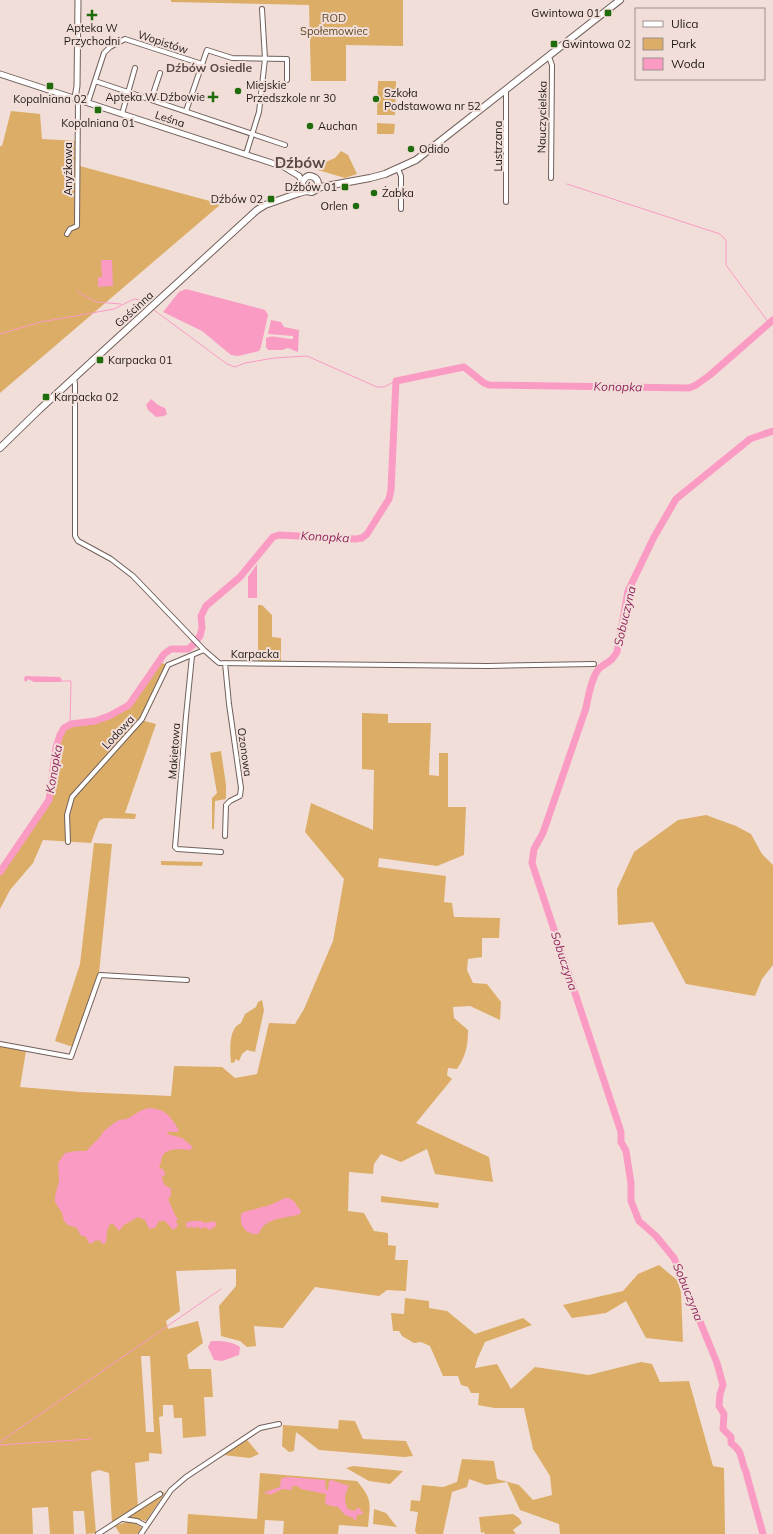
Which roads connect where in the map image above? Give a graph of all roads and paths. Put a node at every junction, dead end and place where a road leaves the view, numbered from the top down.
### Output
1 (78, 0) edge
2 (620, 0) edge
3 (262, 9) dead end
4 (549, 57) junction
5 (265, 59) junction
6 (202, 64) junction
7 (135, 68) dead end
8 (160, 72) dead end
9 (0, 74) edge
10 (287, 80) dead end
11 (94, 81) junction
12 (506, 90) junction
13 (128, 92) junction
14 (76, 99) junction
15 (151, 100) junction
16 (88, 102) junction
17 (186, 111) junction
18 (122, 114) junction
19 (252, 134) junction
20 (285, 145) dead end
21 (246, 154) junction
22 (288, 169) junction
23 (398, 169) junction
24 (307, 177) junction
25 (551, 178) dead end
26 (318, 185) junction
27 (303, 186) junction
28 (506, 202) dead end
29 (401, 209) dead end
30 (67, 234) dead end
31 (74, 378) junction
32 (0, 448) edge
33 (204, 650) junction
34 (192, 656) junction
35 (225, 663) junction
36 (594, 664) dead end
37 (225, 836) dead end
38 (68, 842) dead end
39 (222, 852) dead end
40 (187, 980) dead end
41 (0, 1044) edge
42 (279, 1424) dead end
43 (160, 1494) dead end
44 (123, 1519) junction
45 (146, 1526) junction
46 (98, 1534) edge
47 (140, 1534) edge

1 - 14 street
2 - 4 main road
3 - 5 street
4 - 12 main road
4 - 25 street, Nauczycielska
5 - 6 street
5 - 10 street
5 - 19 street
6 - 11 street, Wopistów
6 - 17 street
7 - 13 street
8 - 15 street
9 - 14 street, Leśna
11 - 13 street
11 - 16 street, Wopistów
12 - 23 main road
12 - 28 street, Lustrzana
13 - 15 street
13 - 18 street
14 - 16 street, Leśna
14 - 30 street, Anyżkowa
15 - 17 street
16 - 18 street, Leśna
17 - 19 street
18 - 21 street, Leśna
19 - 20 street
19 - 21 street
21 - 22 street, Leśna
22 - 24 street, Leśna
22 - 27 street, Leśna
23 - 26 main road
23 - 29 street
24 - 26 main road
24 - 27 main road
26 - 27 main road
27 - 31 main road, Gościnna
31 - 32 main road, Gościnna
31 - 33 street, Karpacka
33 - 34 street, Lodowa
33 - 35 street, Karpacka
34 - 38 street, Lodowa
34 - 39 street, Makietowa
35 - 36 street, Karpacka
35 - 37 street, Ozonowa
40 - 41 street
42 - 45 street
43 - 44 street
44 - 45 street
44 - 46 street
45 - 47 street

